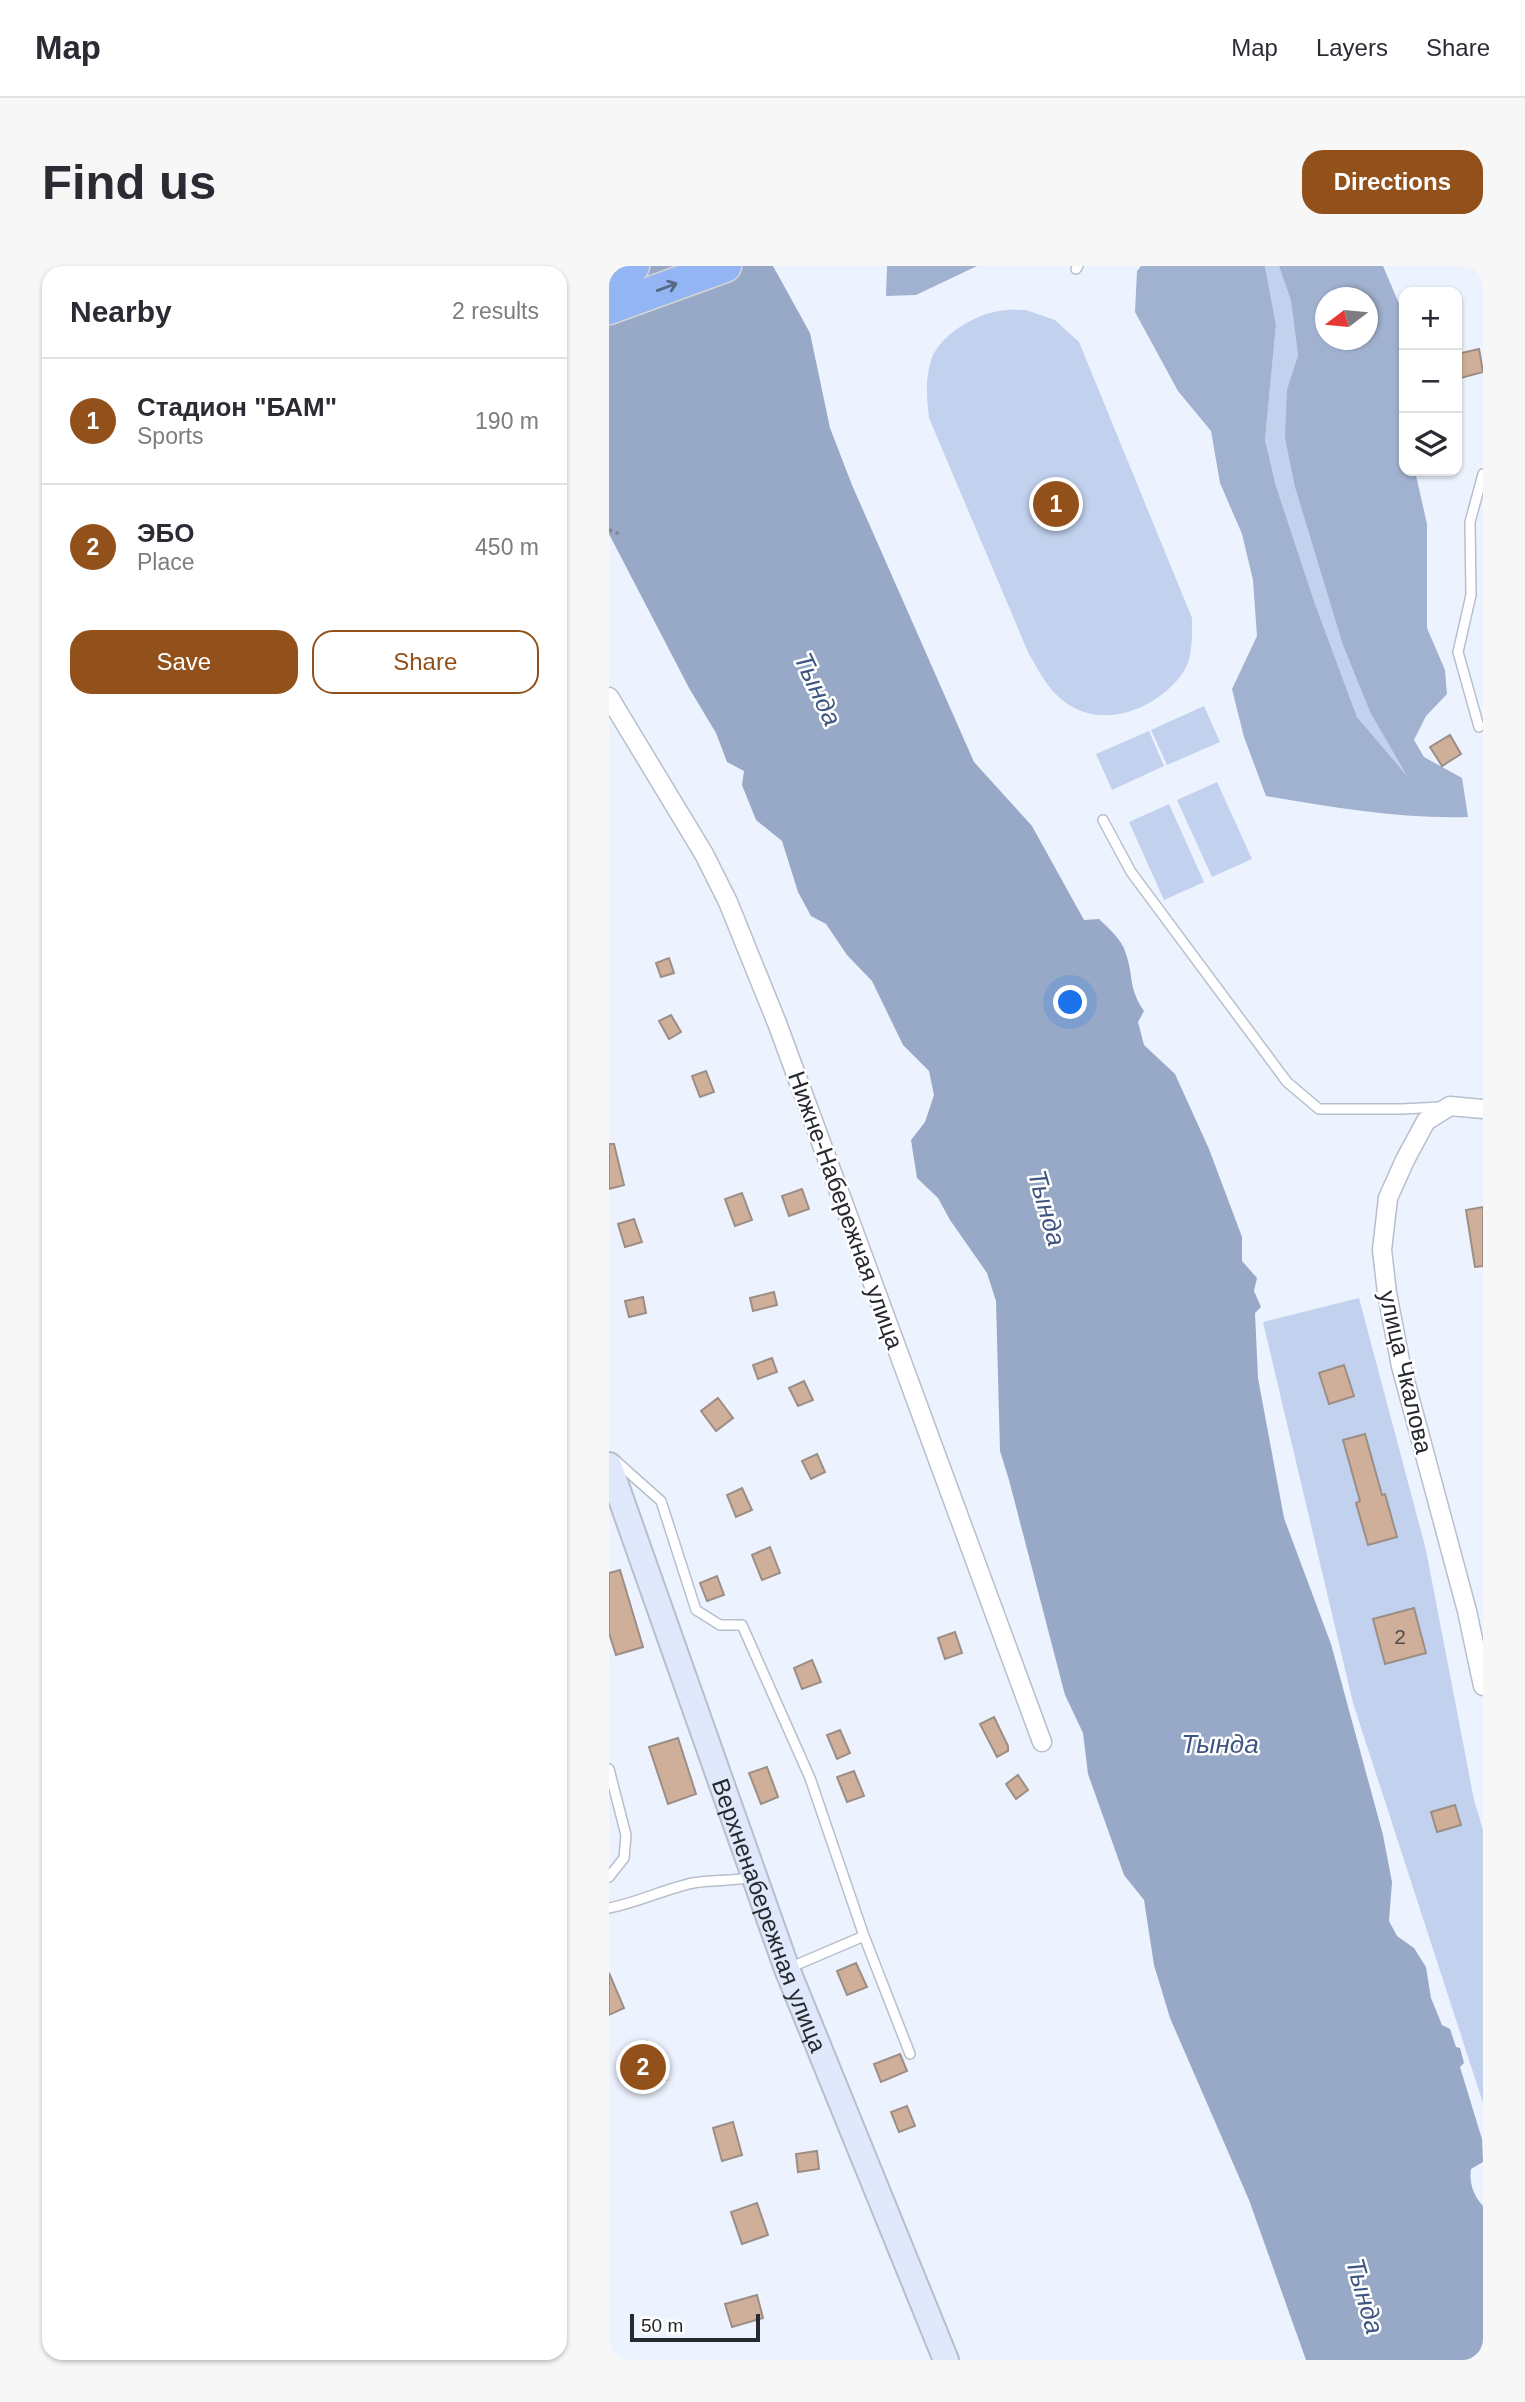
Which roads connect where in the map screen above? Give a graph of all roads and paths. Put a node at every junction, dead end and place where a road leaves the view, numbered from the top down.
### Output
1 (633, 266) edge
2 (725, 266) edge
3 (609, 275) edge
4 (609, 308) edge
5 (1483, 474) edge
6 (609, 530) edge
7 (619, 534) dead end
8 (609, 696) edge
9 (1479, 727) dead end
10 (1103, 820) dead end
11 (1450, 1106) junction
12 (1483, 1109) edge
13 (609, 1455) edge
14 (609, 1465) edge
15 (1483, 1686) edge
16 (1042, 1742) dead end
17 (609, 1769) edge
18 (609, 1877) edge
19 (753, 1877) junction
20 (609, 1908) edge
21 (864, 1936) junction
22 (787, 1969) junction
23 (910, 2054) dead end
24 (942, 2357) edge

1 - 3 highway
4 -> 2 highway
5 - 9 lane
6 - 7 path
8 - 16 street, Нижне-Набережная улица
10 - 11 lane
11 - 12 street
11 - 15 street, улица Чкалова
13 - 21 lane
14 - 19 street, Верхненабережная улица
17 - 18 lane
19 - 20 lane
19 - 22 street, Верхненабережная улица
21 - 22 lane
21 - 23 lane
22 - 24 street, Верхненабережная улица

